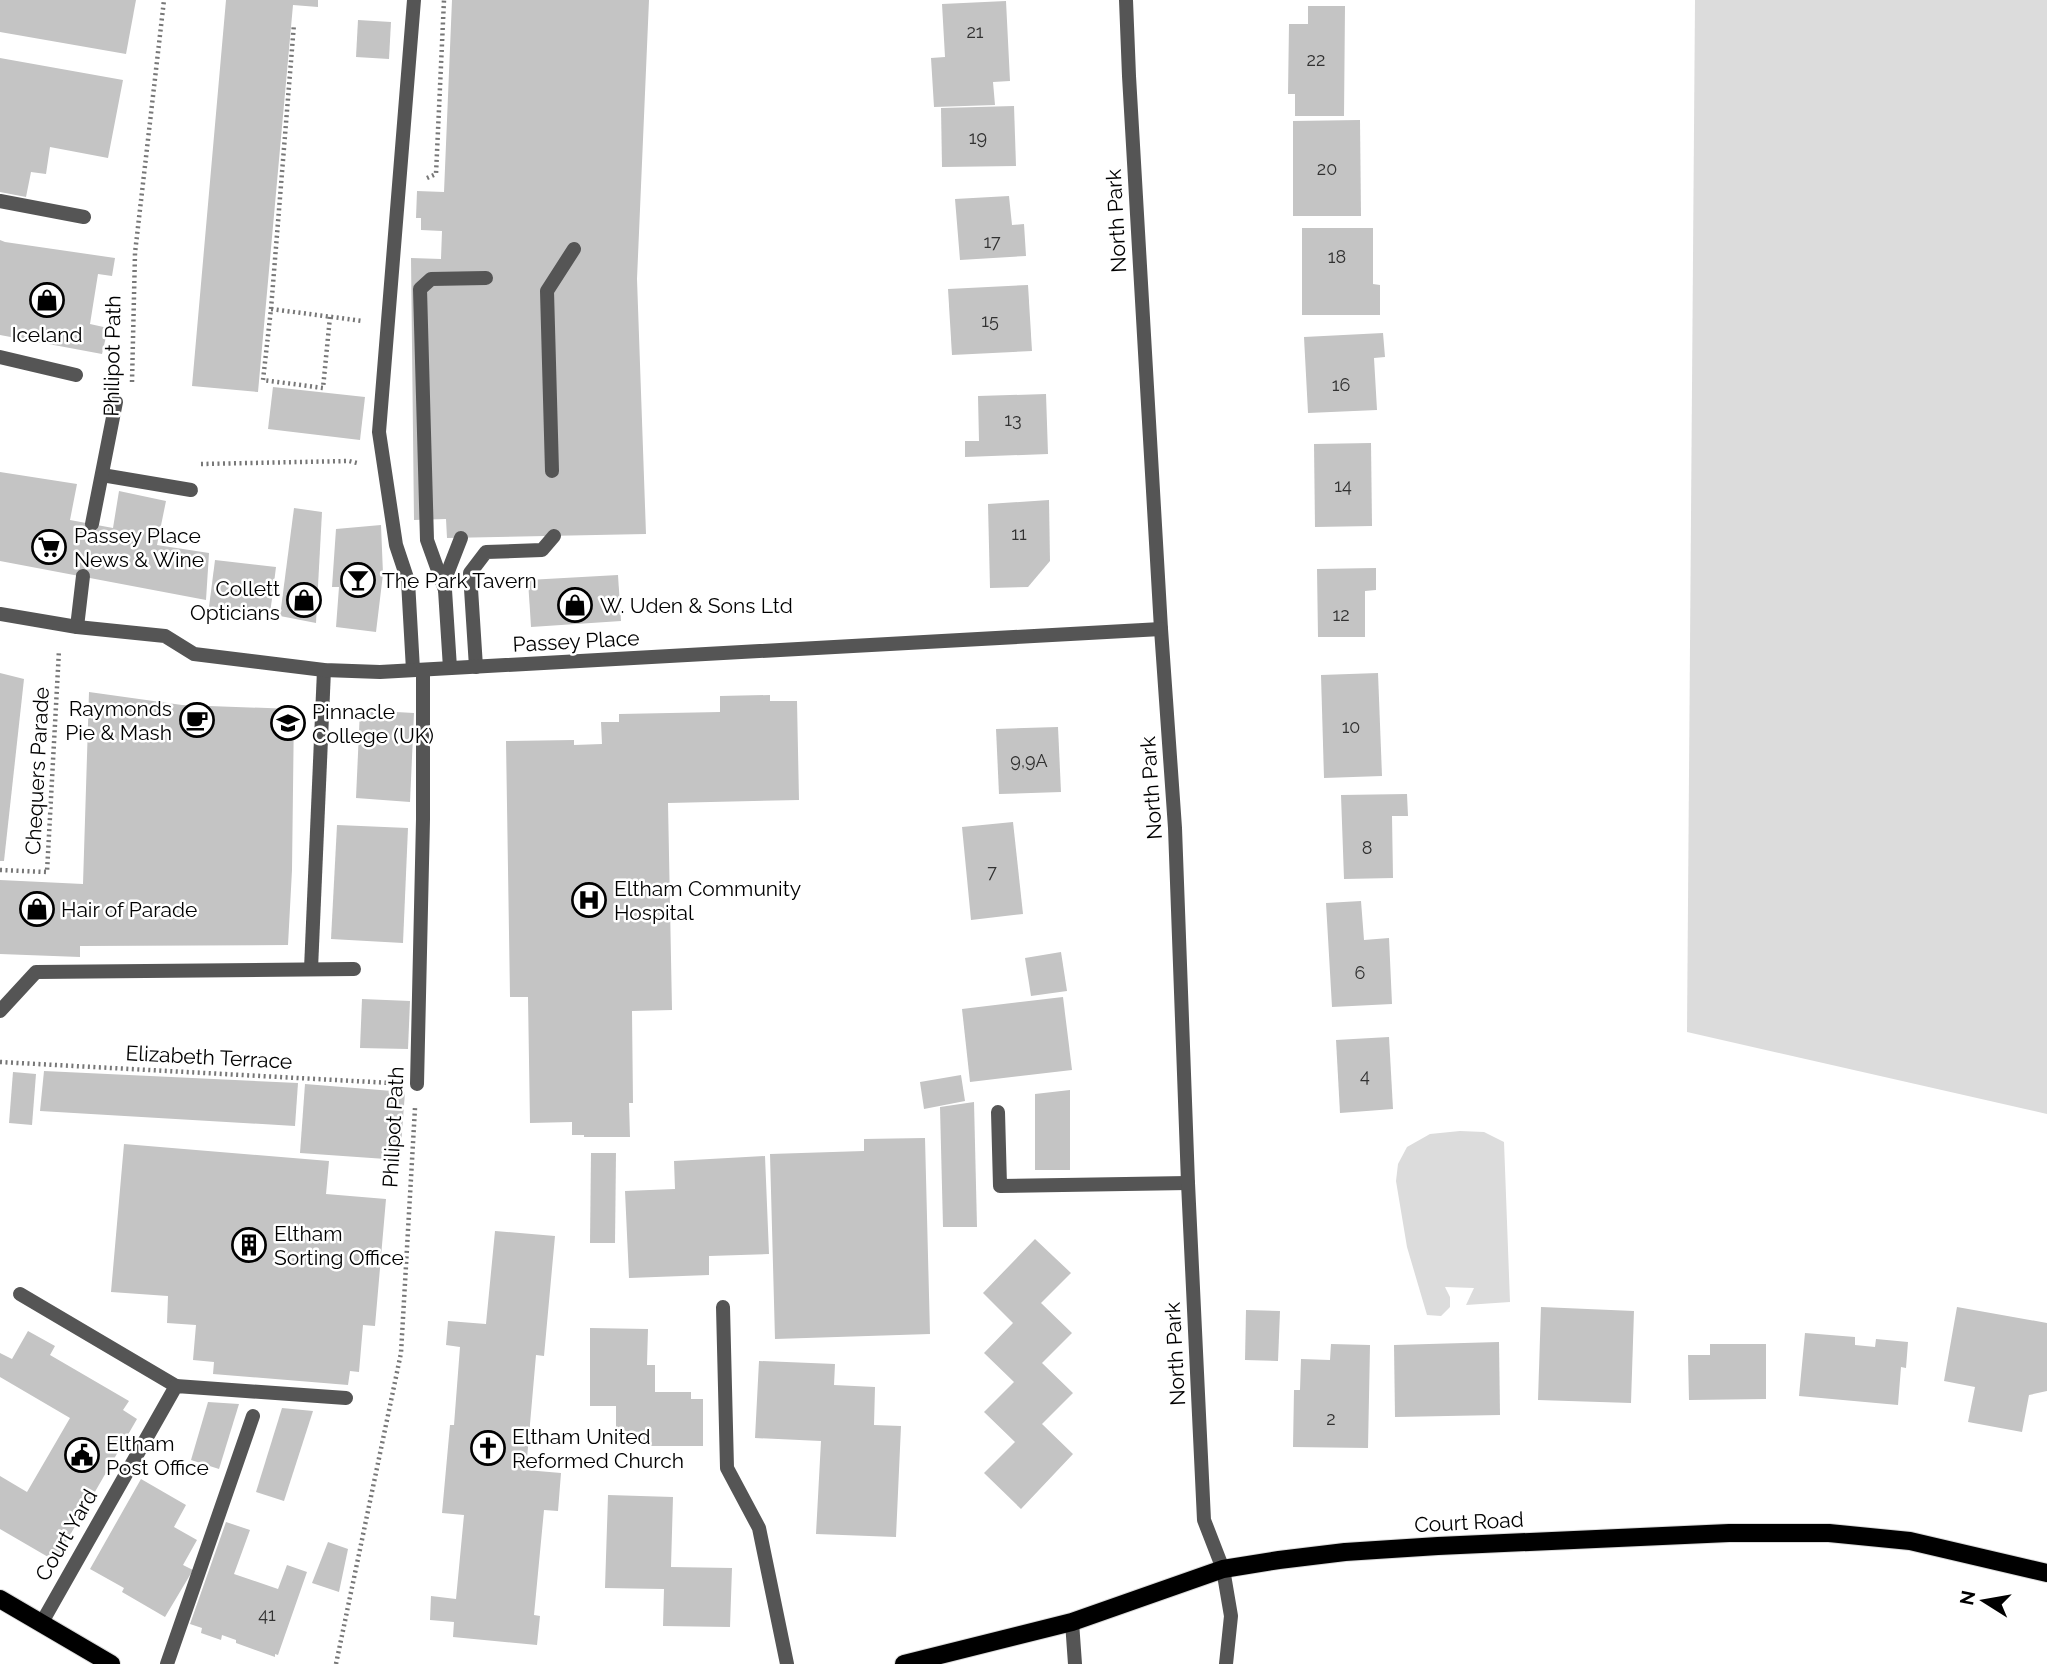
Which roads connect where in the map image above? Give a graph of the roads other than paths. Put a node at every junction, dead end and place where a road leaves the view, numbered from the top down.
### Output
1 (414, 0) edge
2 (1126, 0) edge
3 (0, 201) edge
4 (84, 216) dead end
5 (574, 249) dead end
6 (486, 278) dead end
7 (0, 357) edge
8 (76, 375) dead end
9 (116, 402) dead end
10 (552, 471) dead end
11 (102, 475) junction
12 (191, 490) dead end
13 (92, 524) dead end
14 (554, 536) dead end
15 (461, 538) dead end
16 (83, 576) dead end
17 (446, 590) junction
18 (0, 614) edge
19 (77, 627) junction
20 (1161, 629) junction
21 (476, 667) junction
22 (450, 668) junction
23 (324, 670) junction
24 (418, 670) junction
25 (311, 969) junction
26 (354, 969) dead end
27 (0, 1011) edge
28 (417, 1084) road end
29 (998, 1112) dead end
30 (1188, 1183) junction
31 (20, 1294) dead end
32 (723, 1307) dead end
33 (176, 1386) junction
34 (346, 1398) dead end
35 (253, 1416) dead end
36 (1223, 1569) junction
37 (2047, 1573) edge
38 (0, 1599) edge
39 (1072, 1622) junction
40 (41, 1624) junction
41 (111, 1664) edge
42 (167, 1664) edge
43 (788, 1664) edge
44 (904, 1664) edge
45 (1075, 1664) edge
46 (1226, 1664) edge

1 - 24 street, Philipot Path
2 - 20 street, North Park
3 - 4 street
5 - 10 street
6 - 17 street
7 - 8 street
9 - 11 street
11 - 12 street
11 - 13 street
14 - 21 street
15 - 17 street
16 - 19 street
17 - 22 street
18 - 19 street, Passey Place
19 - 23 street, Passey Place
20 - 21 street, Passey Place
20 - 30 street, North Park
21 - 22 street, Passey Place
22 - 24 street, Passey Place
23 - 24 street, Passey Place
23 - 25 street
24 - 28 street, Philipot Path
25 - 26 street
25 - 27 street
29 - 30 street
30 - 36 street, North Park
31 - 33 street
32 - 43 street
33 - 34 street
33 - 40 street, Court Yard
35 - 42 street
36 - 37 main road, Court Road
36 - 39 main road, Court Road
36 - 46 street, North Park
38 - 40 main road
39 - 44 main road, Court Road
39 - 45 street
40 - 41 main road

